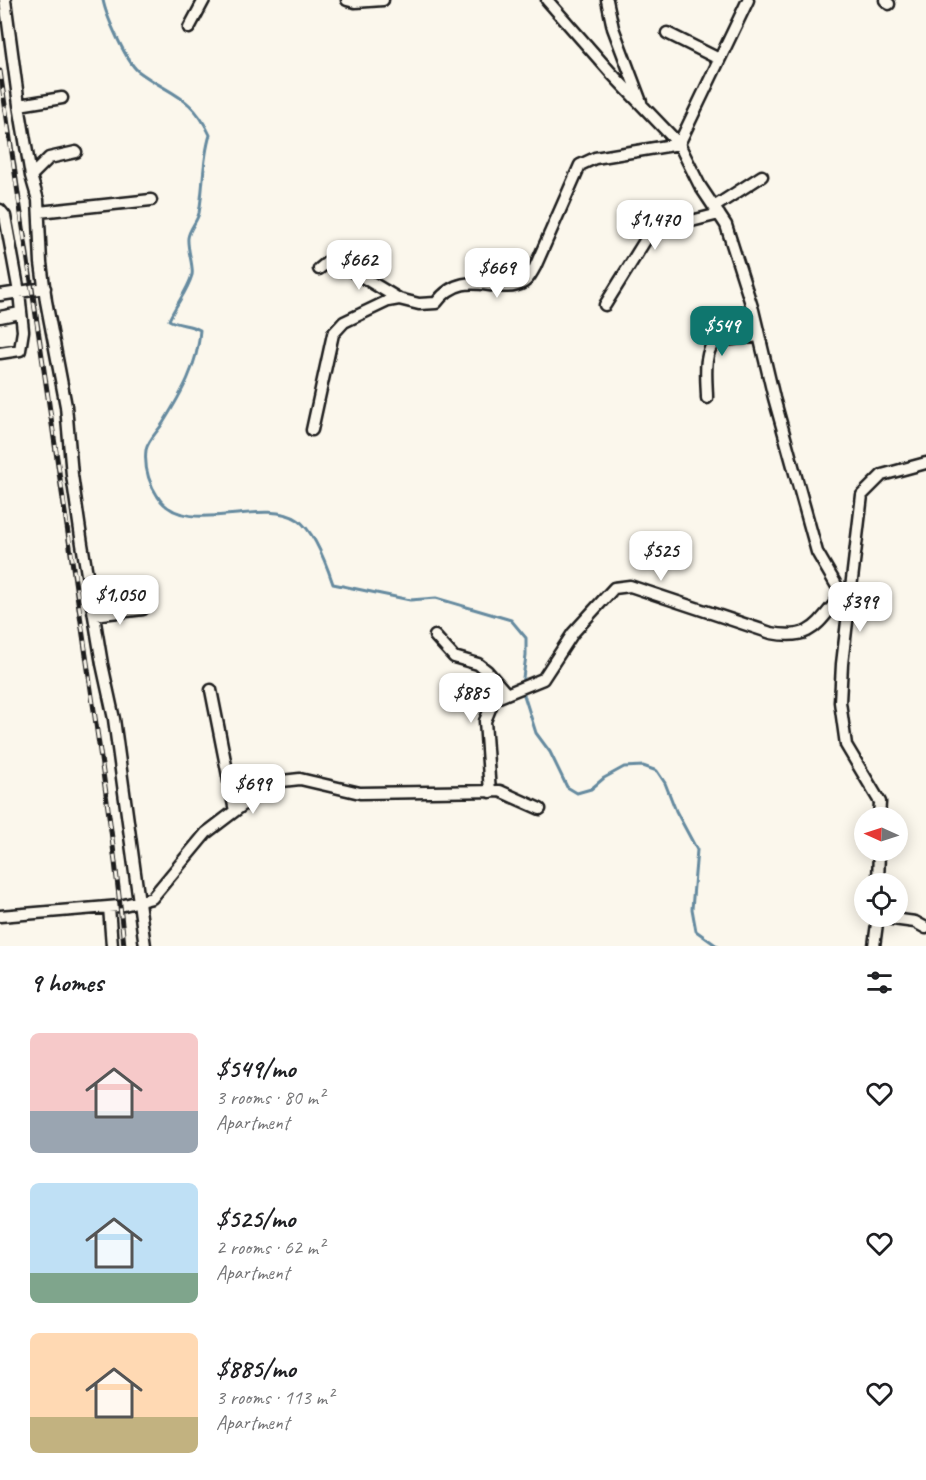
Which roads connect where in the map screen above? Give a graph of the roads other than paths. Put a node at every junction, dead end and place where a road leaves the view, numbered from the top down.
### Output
1 (5, 0) edge
2 (204, 0) edge
3 (347, 0) edge
4 (383, 0) edge
5 (547, 0) edge
6 (607, 0) edge
7 (748, 0) edge
8 (189, 28) dead end
9 (667, 33) dead end
10 (718, 59) junction
11 (62, 98) dead end
12 (19, 105) junction
13 (642, 106) junction
14 (679, 144) junction
15 (76, 153) dead end
16 (31, 176) junction
17 (762, 176) dead end
18 (151, 200) dead end
19 (0, 210) edge
20 (716, 211) junction
21 (39, 212) junction
22 (319, 269) dead end
23 (45, 288) junction
24 (20, 292) junction
25 (0, 295) edge
26 (399, 299) junction
27 (605, 305) dead end
28 (20, 313) junction
29 (0, 317) edge
30 (759, 336) junction
31 (0, 353) edge
32 (707, 398) dead end
33 (312, 430) dead end
34 (926, 463) edge
35 (842, 595) junction
36 (849, 607) junction
37 (143, 609) dead end
38 (94, 615) junction
39 (435, 636) dead end
40 (211, 690) dead end
41 (515, 690) junction
42 (490, 792) junction
43 (880, 807) edge
44 (540, 809) dead end
45 (235, 811) junction
46 (140, 902) junction
47 (109, 907) junction
48 (0, 916) edge
49 (908, 921) edge
50 (877, 927) edge
51 (926, 928) edge
52 (112, 946) edge
53 (145, 946) edge
54 (874, 946) edge

1 - 12 street
2 - 8 street
3 - 4 street
5 - 13 street
6 - 13 street
7 - 10 street
9 - 10 street
10 - 14 street
11 - 12 street
12 - 16 street
13 - 14 street
14 - 20 street
14 - 26 street
15 - 16 street
16 - 21 street
17 - 20 street
18 - 21 street
19 - 24 street
20 - 27 street
20 - 30 street
21 - 23 street
22 - 26 street
23 - 24 street
23 - 38 street
24 - 25 street
24 - 28 street
26 - 33 street
28 - 29 street
28 - 31 street
30 - 32 street
30 - 35 street
34 - 36 street
35 - 36 street
35 - 41 street
36 - 43 street
37 - 38 street
38 - 46 street
39 - 41 street
40 - 45 street
41 - 42 street
42 - 44 street
42 - 45 street
45 - 46 street
46 - 47 street
46 - 53 street
47 - 48 street
47 - 52 street
49 - 51 street
50 - 54 street

